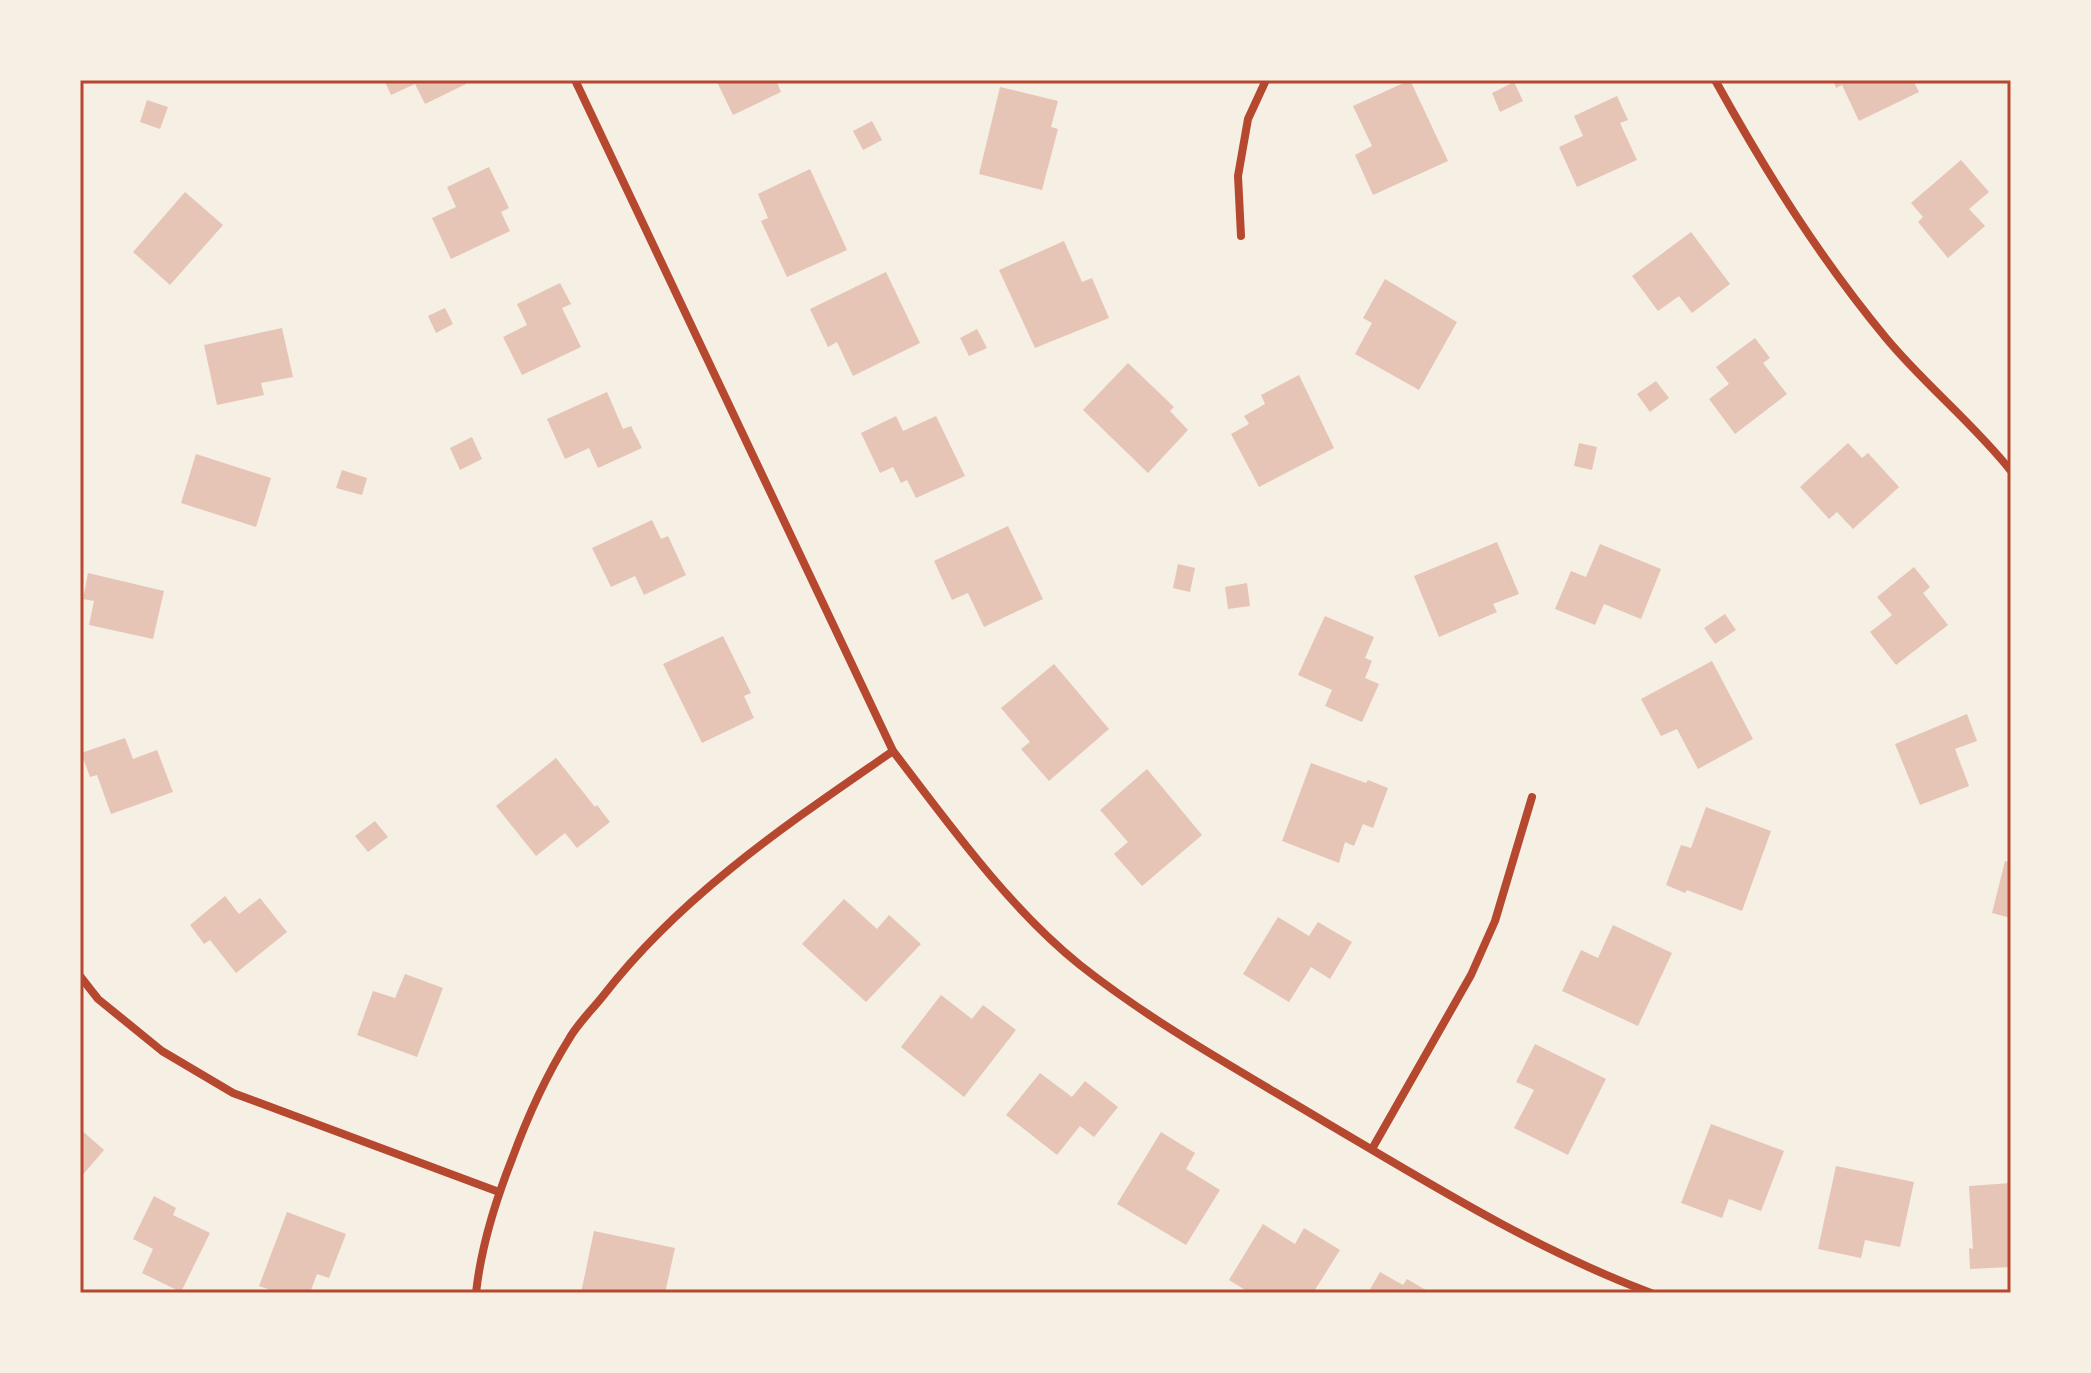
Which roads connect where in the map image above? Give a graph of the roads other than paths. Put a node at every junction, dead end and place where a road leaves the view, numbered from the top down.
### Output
1 (575, 80) edge
2 (1266, 80) edge
3 (1715, 80) edge
4 (1241, 236) dead end
5 (2011, 471) edge
6 (893, 751) junction
7 (1532, 797) dead end
8 (80, 976) edge
9 (1372, 1149) junction
10 (499, 1192) junction
11 (476, 1293) edge
12 (1651, 1293) edge

1 - 6 street
2 - 4 street
3 - 5 street
6 - 9 street
6 - 10 street
7 - 9 street
8 - 10 street
9 - 12 street
10 - 11 street

